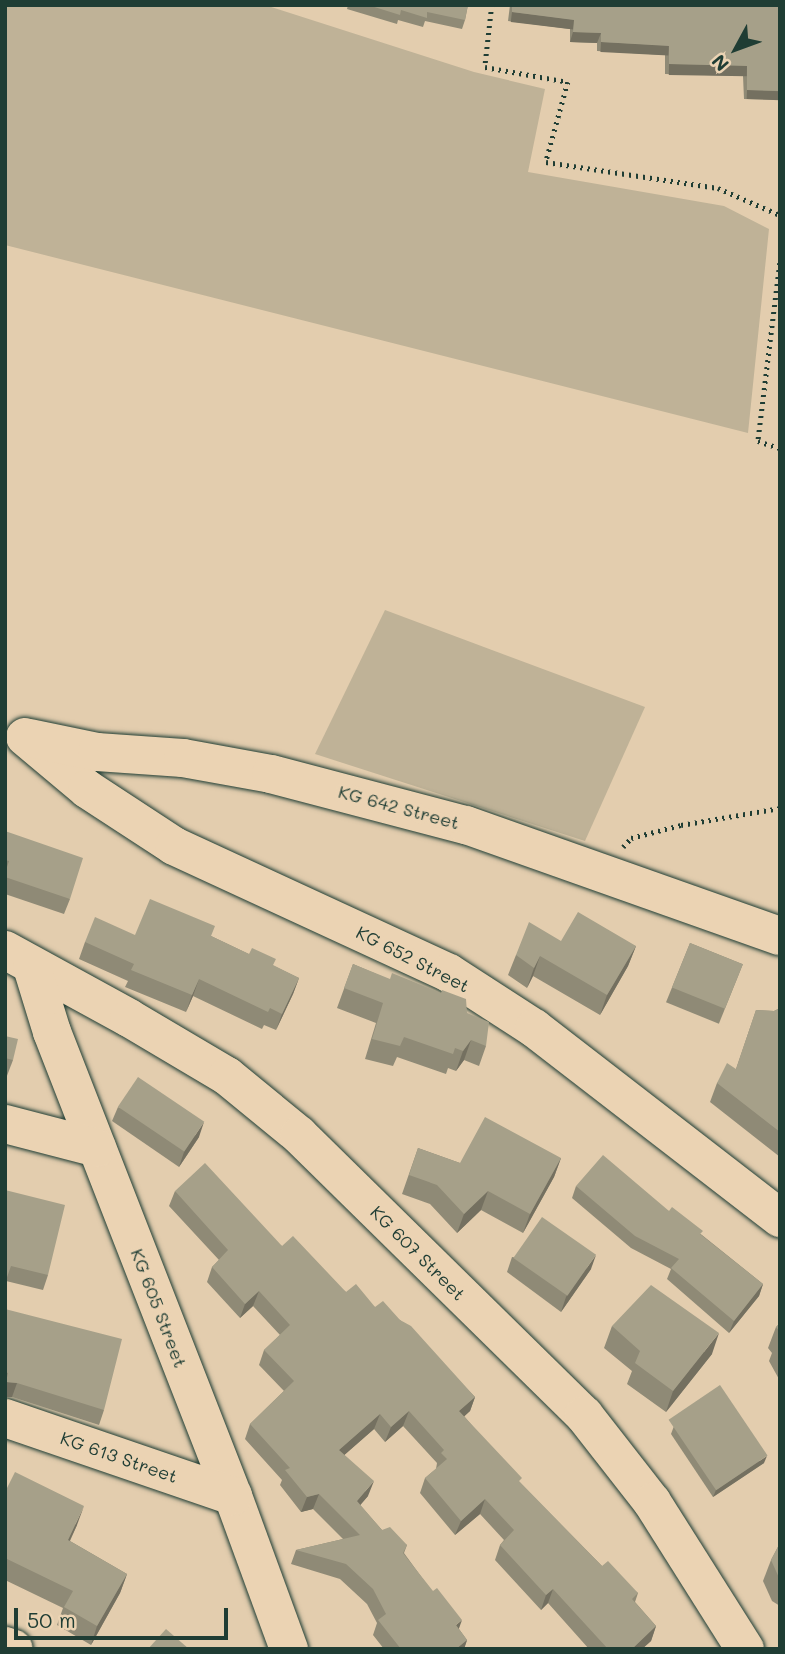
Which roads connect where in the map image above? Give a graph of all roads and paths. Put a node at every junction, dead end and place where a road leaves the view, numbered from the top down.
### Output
1 (492, 5) edge
2 (780, 215) edge
3 (780, 263) edge
4 (780, 448) edge
5 (15, 734) edge
6 (780, 808) edge
7 (603, 873) junction
8 (780, 936) edge
9 (19, 959) edge
10 (5, 1124) edge
11 (97, 1148) junction
12 (780, 1218) edge
13 (5, 1418) edge
14 (233, 1496) junction
15 (5, 1646) edge
16 (15, 1649) edge
17 (289, 1649) edge
18 (745, 1649) edge

1 - 2 path
3 - 4 path
5 - 7 street, KG 642 Street
5 - 12 street, KG 652 Street
6 - 7 path
7 - 8 street, KG 642 Street
9 - 11 street, KG 605 Street
9 - 18 street, KG 607 Street
10 - 11 street
11 - 14 street, KG 605 Street
13 - 14 street, KG 613 Street
14 - 17 street, KG 605 Street
15 - 16 street

